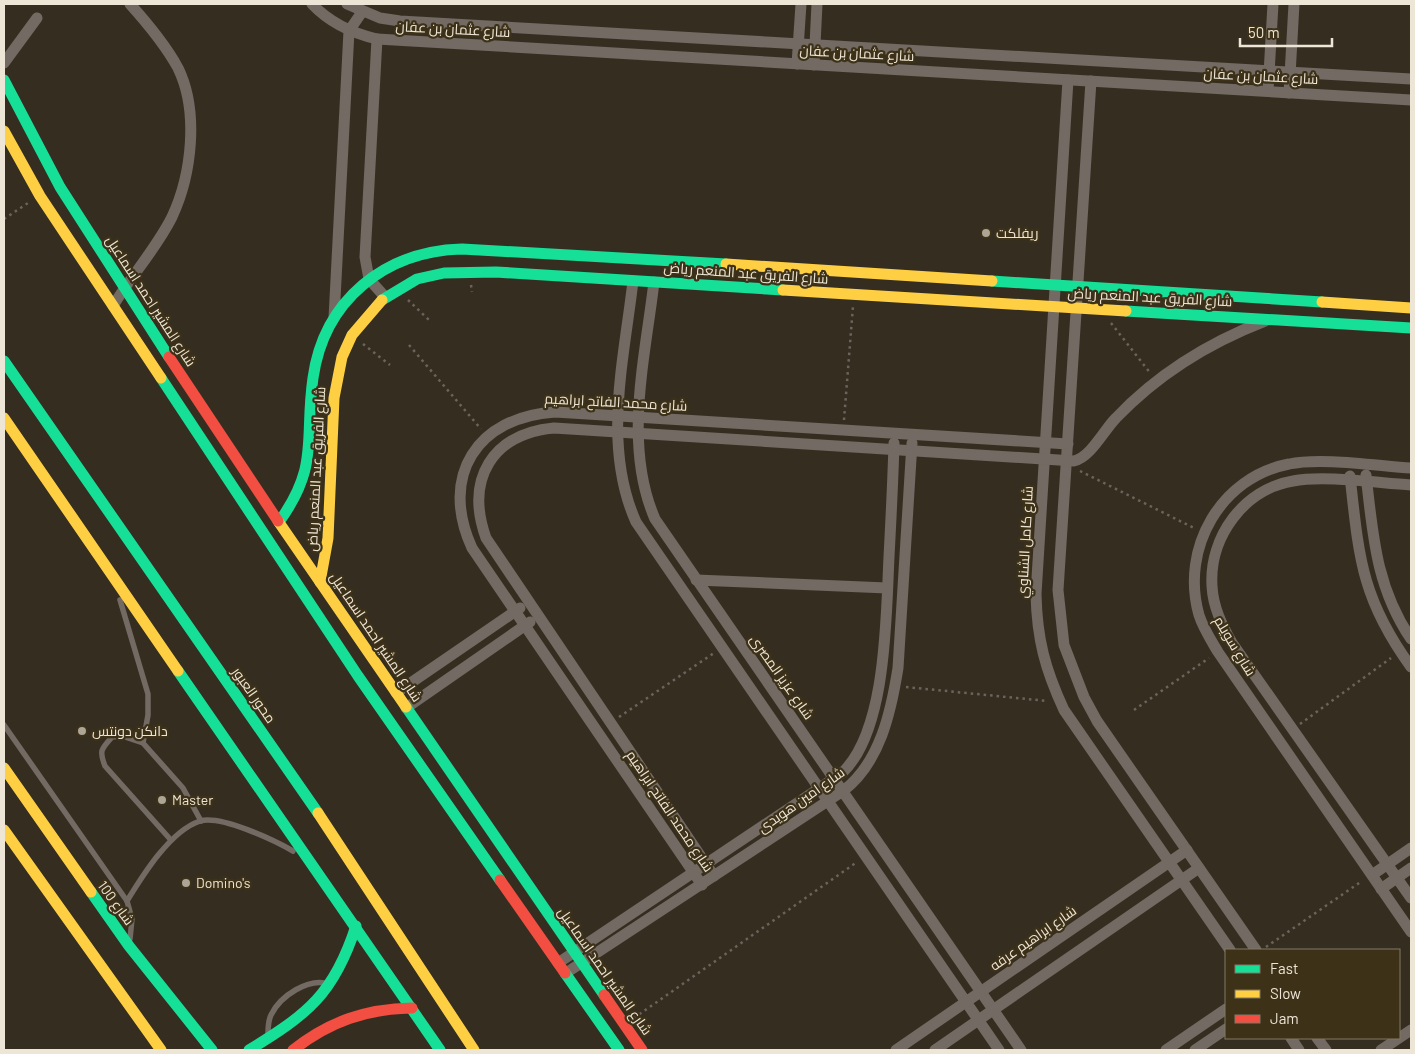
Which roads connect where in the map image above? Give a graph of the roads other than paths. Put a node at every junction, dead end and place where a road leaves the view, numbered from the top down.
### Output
1 (130, 4) edge
2 (312, 4) edge
3 (347, 4) edge
4 (801, 4) edge
5 (817, 4) edge
6 (1273, 4) edge
7 (1294, 4) edge
8 (362, 12) junction
9 (37, 18) dead end
10 (349, 31) junction
11 (377, 39) junction
12 (799, 43) junction
13 (815, 44) junction
14 (4, 63) edge
15 (798, 64) junction
16 (814, 65) junction
17 (1269, 71) junction
18 (1290, 72) junction
19 (1411, 79) edge
20 (4, 80) edge
21 (1068, 80) junction
22 (1091, 81) junction
23 (1268, 91) junction
24 (1289, 93) junction
25 (1411, 100) edge
26 (4, 133) edge
27 (369, 279) junction
28 (632, 281) junction
29 (654, 282) junction
30 (123, 288) junction
31 (1056, 288) junction
32 (1078, 289) junction
33 (385, 297) junction
34 (113, 306) junction
35 (1054, 307) junction
36 (1077, 308) junction
37 (1411, 308) edge
38 (334, 318) junction
39 (1272, 319) junction
40 (1411, 328) edge
41 (319, 350) junction
42 (342, 357) junction
43 (4, 361) edge
44 (618, 416) junction
45 (639, 417) junction
46 (4, 418) edge
47 (617, 432) junction
48 (638, 433) junction
49 (895, 433) junction
50 (912, 434) junction
51 (1046, 443) junction
52 (1068, 444) junction
53 (894, 450) junction
54 (911, 450) junction
55 (1044, 459) junction
56 (1067, 462) junction
57 (1348, 464) junction
58 (1365, 465) junction
59 (1411, 468) edge
60 (1350, 482) junction
61 (1367, 482) junction
62 (1411, 485) edge
63 (279, 522) junction
64 (112, 574) junction
65 (696, 580) junction
66 (320, 582) junction
67 (887, 588) junction
68 (528, 602) junction
69 (514, 612) junction
70 (538, 616) junction
71 (524, 626) junction
72 (1409, 633) edge
73 (1389, 634) junction
74 (452, 654) junction
75 (1411, 667) edge
76 (462, 669) junction
77 (396, 693) junction
78 (406, 708) junction
79 (4, 725) edge
80 (143, 743) junction
81 (4, 768) edge
82 (834, 778) junction
83 (818, 789) junction
84 (843, 791) junction
85 (827, 802) junction
86 (674, 817) junction
87 (769, 820) junction
88 (202, 821) junction
89 (661, 825) junction
90 (4, 830) edge
91 (778, 834) junction
92 (170, 839) junction
93 (1411, 848) edge
94 (1187, 850) junction
95 (310, 860) junction
96 (1169, 862) junction
97 (706, 863) junction
98 (1388, 864) junction
99 (1199, 868) junction
100 (1411, 868) edge
101 (693, 872) junction
102 (1372, 875) junction
103 (714, 876) junction
104 (1397, 878) junction
105 (1182, 880) junction
106 (702, 884) junction
107 (1381, 888) junction
108 (1411, 898) edge
109 (127, 901) junction
110 (356, 926) junction
111 (1411, 932) edge
112 (129, 946) junction
113 (1229, 949) edge
114 (1255, 949) edge
115 (574, 953) junction
116 (558, 963) junction
117 (581, 963) junction
118 (566, 974) junction
119 (331, 985) junction
120 (981, 992) junction
121 (965, 1002) junction
122 (412, 1008) junction
123 (994, 1010) junction
124 (1225, 1010) edge
125 (978, 1020) junction
126 (1225, 1030) edge
127 (1411, 1030) edge
128 (1400, 1037) edge
129 (267, 1039) junction
130 (1292, 1039) edge
131 (1318, 1039) edge
132 (1398, 1039) edge
133 (161, 1050) edge
134 (212, 1050) edge
135 (249, 1050) edge
136 (293, 1050) edge
137 (439, 1050) edge
138 (474, 1050) edge
139 (619, 1050) edge
140 (642, 1050) edge
141 (896, 1050) edge
142 (935, 1050) edge
143 (998, 1050) edge
144 (1021, 1050) edge
145 (1166, 1050) edge
146 (1195, 1050) edge
147 (1299, 1050) edge
148 (1326, 1050) edge
149 (1381, 1050) edge

1 - 30 street
2 - 10 street, شارع عثمان بن عفان
3 - 8 street, شارع عثمان بن عفان
4 - 12 street
5 - 13 street
6 - 17 street
7 - 18 street
8 - 10 street
8 - 12 street, شارع عثمان بن عفان
9 - 14 street
10 - 11 street, شارع عثمان بن عفان
10 - 38 street
11 - 15 street, شارع عثمان بن عفان
11 - 27 street
12 - 13 street, شارع عثمان بن عفان
12 - 15 street
13 - 16 street
13 - 17 street, شارع عثمان بن عفان
15 - 16 street, شارع عثمان بن عفان
16 - 21 street, شارع عثمان بن عفان
17 - 18 street, شارع عثمان بن عفان
17 - 23 street
18 - 19 street, شارع عثمان بن عفان
18 - 24 street
20 - 30 main road, شارع المشير احمد اسماعيل
21 - 22 street, شارع عثمان بن عفان
21 - 31 street, شارع كامل الشناوي
22 - 23 street, شارع عثمان بن عفان
22 - 32 street
23 - 24 street, شارع عثمان بن عفان
24 - 25 street, شارع عثمان بن عفان
26 - 34 main road
27 - 31 main road, شارع الفريق عبد المنعم رياض
27 - 33 street
27 - 38 main road, شارع الفريق عبد المنعم رياض
28 - 29 main road, شارع الفريق عبد المنعم رياض
28 - 33 main road, شارع الفريق عبد المنعم رياض
28 - 44 street
29 - 35 main road, شارع الفريق عبد المنعم رياض
29 - 45 street, شارع عزيز المصرى
30 - 34 street
30 - 63 main road, شارع المشير احمد اسماعيل
31 - 32 main road, شارع الفريق عبد المنعم رياض
31 - 35 street, شارع كامل الشناوي
32 - 36 street
32 - 37 main road, شارع الفريق عبد المنعم رياض
33 - 42 main road, شارع الفريق عبد المنعم رياض
34 - 116 main road
35 - 36 main road, شارع الفريق عبد المنعم رياض
35 - 51 street, شارع كامل الشناوي
36 - 39 main road, شارع الفريق عبد المنعم رياض
36 - 52 street
38 - 41 main road, شارع الفريق عبد المنعم رياض
39 - 40 main road, شارع الفريق عبد المنعم رياض
39 - 56 street
41 - 42 main road
41 - 63 main road, شارع الفريق عبد المنعم رياض
42 - 66 main road, شارع الفريق عبد المنعم رياض
43 - 138 main road, محور العبور
44 - 45 street, شارع محمد الفاتح ابراهيم
44 - 47 street
44 - 69 street, شارع محمد الفاتح ابراهيم
45 - 48 street, شارع عزيز المصرى
45 - 49 street, شارع محمد الفاتح ابراهيم
46 - 64 main road
47 - 48 street, شارع محمد الفاتح ابراهيم
47 - 68 street, شارع محمد الفاتح ابراهيم
47 - 83 street
48 - 53 street, شارع محمد الفاتح ابراهيم
48 - 65 street, شارع عزيز المصرى
49 - 50 street, شارع محمد الفاتح ابراهيم
49 - 53 street, شارع امين هويدى
50 - 51 street, شارع محمد الفاتح ابراهيم
50 - 54 street, شارع امين هويدى
51 - 52 street, شارع محمد الفاتح ابراهيم
51 - 55 street, شارع كامل الشناوي
52 - 56 street
53 - 54 street, شارع محمد الفاتح ابراهيم
53 - 67 street, شارع امين هويدى
54 - 55 street, شارع محمد الفاتح ابراهيم
54 - 84 street, شارع امين هويدى
55 - 56 street, شارع محمد الفاتح ابراهيم
55 - 96 street, شارع كامل الشناوي
56 - 94 street
57 - 58 street, شارع سويلم
57 - 60 street
57 - 102 street, شارع سويلم
58 - 59 street, شارع سويلم
58 - 61 street
60 - 61 street, شارع سويلم
60 - 73 street
60 - 98 street, شارع سويلم
61 - 62 street, شارع سويلم
61 - 72 street
63 - 66 main road, شارع المشير احمد اسماعيل
64 - 80 lane
64 - 95 main road
65 - 67 street
65 - 82 street, شارع عزيز المصرى
66 - 77 main road, شارع المشير احمد اسماعيل
67 - 82 street, شارع امين هويدى
68 - 69 street
68 - 70 street, شارع محمد الفاتح ابراهيم
69 - 71 street, شارع محمد الفاتح ابراهيم
69 - 74 street
70 - 71 street
70 - 86 street, شارع محمد الفاتح ابراهيم
71 - 76 street
71 - 89 street, شارع محمد الفاتح ابراهيم
72 - 73 street
73 - 75 street
74 - 76 street
74 - 77 street
76 - 78 street
77 - 78 main road, شارع المشير احمد اسماعيل
78 - 115 main road, شارع المشير احمد اسماعيل
79 - 109 lane
80 - 88 lane
80 - 92 lane
81 - 112 main road, شارع 100
82 - 83 street, شارع امين هويدى
82 - 84 street, شارع عزيز المصرى
83 - 85 street
83 - 87 street, شارع امين هويدى
84 - 85 street, شارع امين هويدى
84 - 120 street, شارع عزيز المصرى
85 - 91 street, شارع امين هويدى
85 - 121 street
86 - 89 street
86 - 97 street, شارع محمد الفاتح ابراهيم
87 - 91 street
87 - 97 street, شارع امين هويدى
88 - 92 lane
88 - 95 lane
89 - 101 street, شارع محمد الفاتح ابراهيم
90 - 133 main road
91 - 103 street, شارع امين هويدى
92 - 109 lane
93 - 98 street
94 - 96 street, شارع ابراهيم عرفه
94 - 99 street
95 - 110 main road
96 - 105 street, شارع كامل الشناوي
96 - 120 street, شارع ابراهيم عرفه
97 - 101 street, شارع امين هويدى
97 - 103 street, شارع محمد الفاتح ابراهيم
98 - 102 street
98 - 104 street, شارع سويلم
99 - 105 street
99 - 114 street
100 - 104 street
101 - 106 street, شارع محمد الفاتح ابراهيم
101 - 115 street, شارع امين هويدى
102 - 107 street, شارع سويلم
103 - 106 street, شارع امين هويدى
104 - 107 street
104 - 108 street, شارع سويلم
105 - 113 street, شارع كامل الشناوي
105 - 123 street
106 - 117 street, شارع امين هويدى
107 - 111 street, شارع سويلم
109 - 112 lane
110 - 119 main road
110 - 122 main road
112 - 134 main road, شارع 100
115 - 116 street, شارع امين هويدى
115 - 117 main road, شارع المشير احمد اسماعيل
116 - 118 main road
117 - 118 street, شارع امين هويدى
117 - 140 main road, شارع المشير احمد اسماعيل
118 - 139 main road
119 - 129 main road
119 - 129 lane
120 - 121 street, شارع ابراهيم عرفه
120 - 123 street, شارع عزيز المصرى
121 - 125 street
121 - 141 street, شارع ابراهيم عرفه
122 - 136 main road
122 - 137 main road
123 - 125 street
123 - 144 street, شارع عزيز المصرى
124 - 145 street
125 - 142 street
125 - 143 street
126 - 146 street
127 - 128 street
129 - 135 main road
130 - 147 street
131 - 148 street
132 - 149 street

